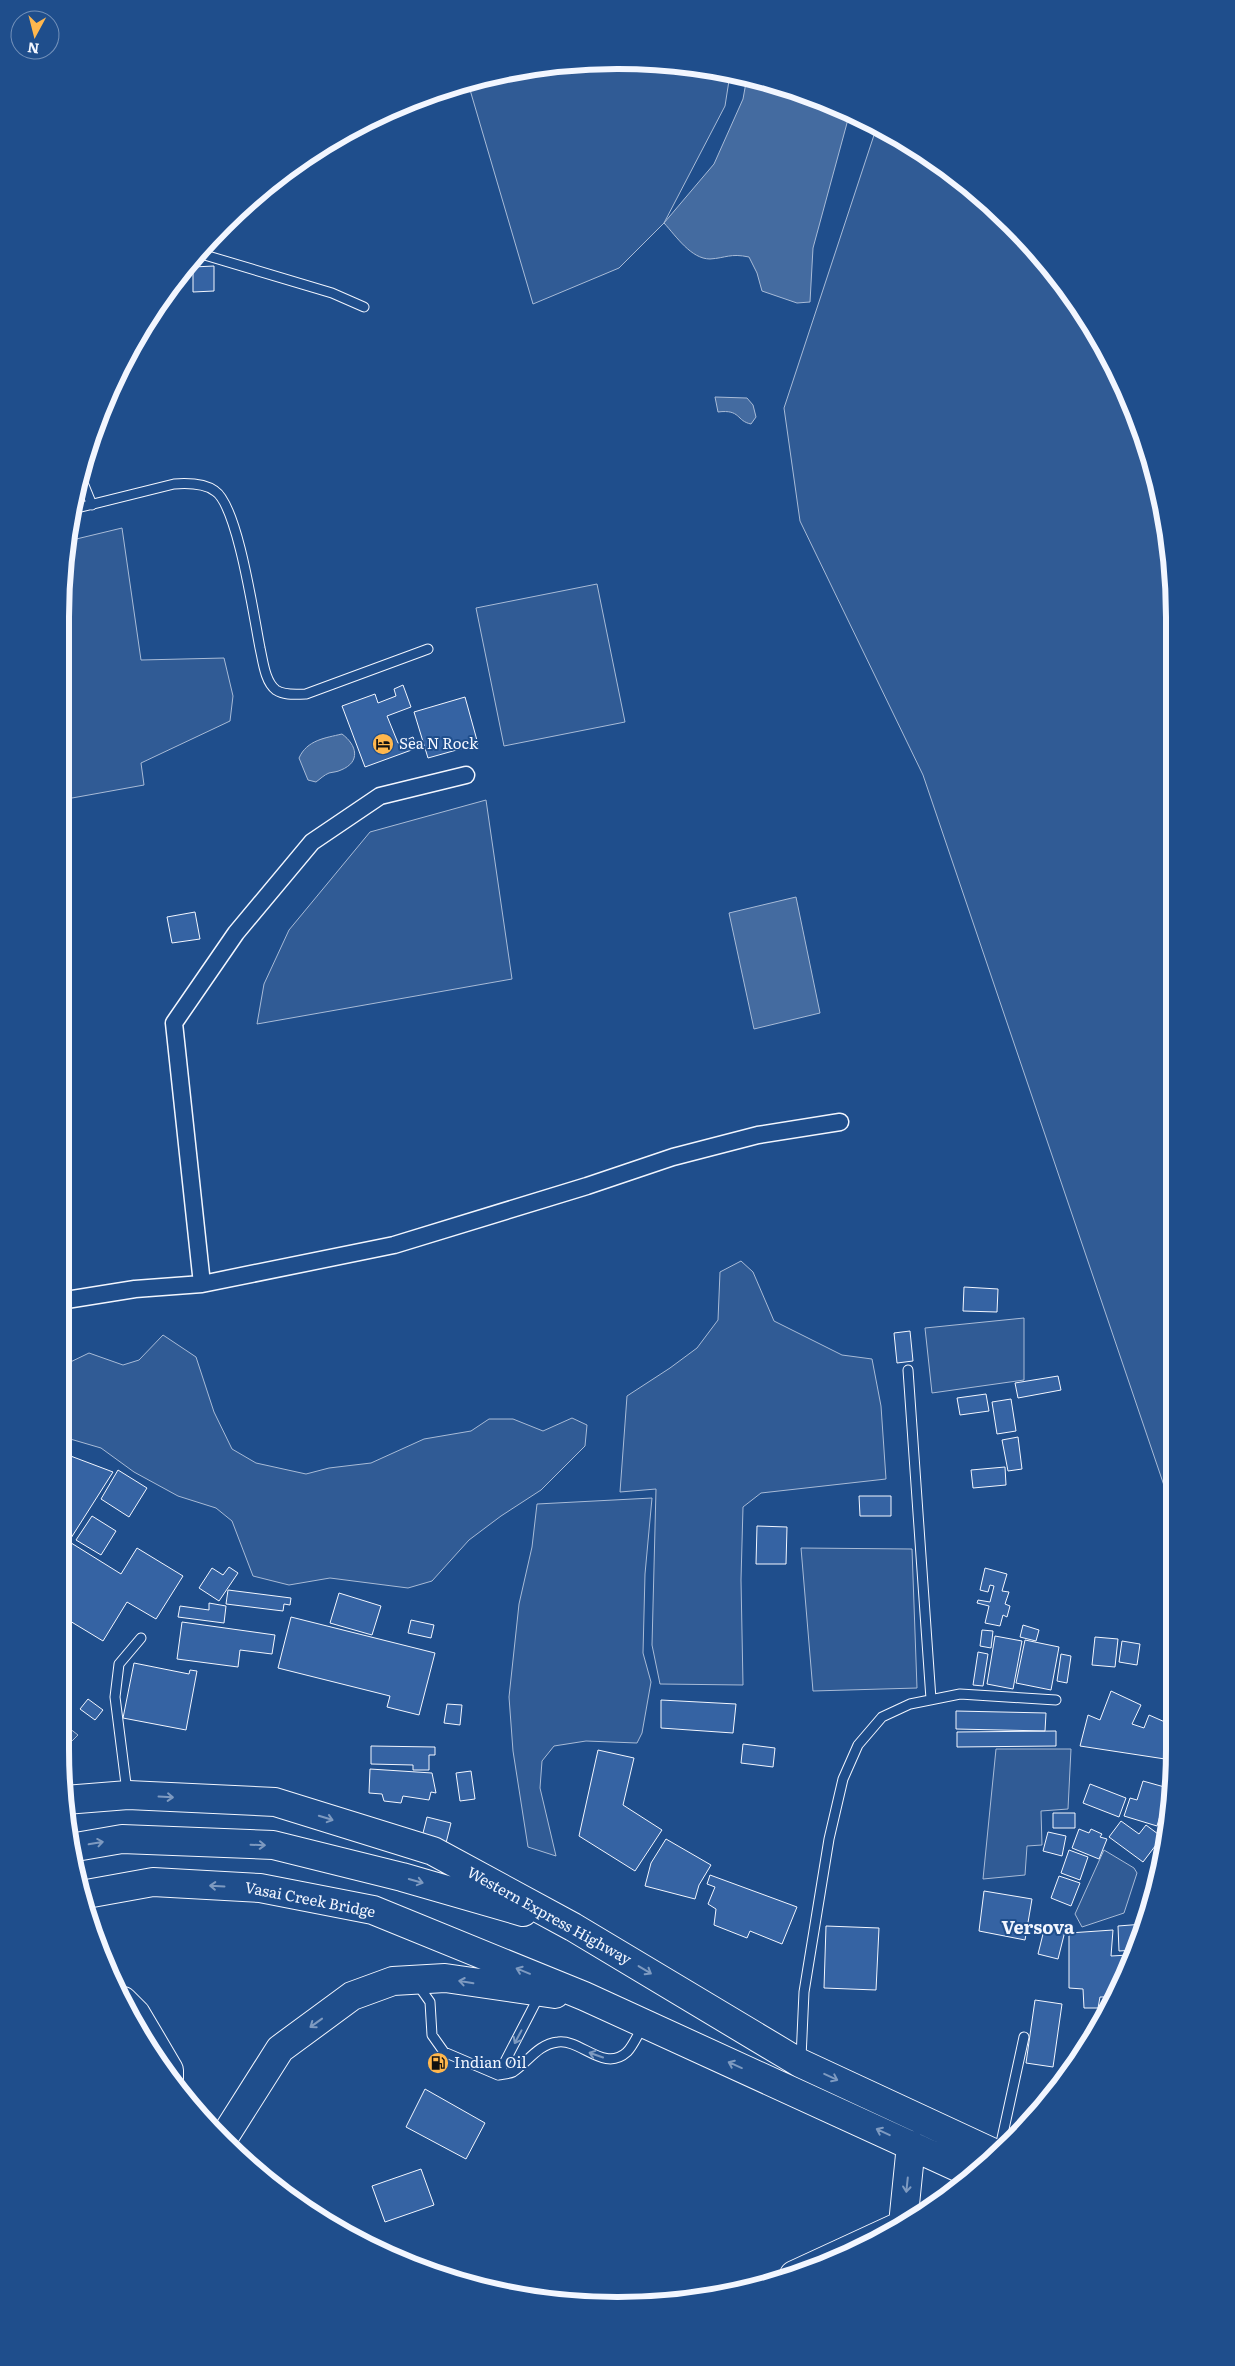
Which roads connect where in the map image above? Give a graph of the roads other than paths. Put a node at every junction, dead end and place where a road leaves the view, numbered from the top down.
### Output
1 (206, 255) edge
2 (364, 307) dead end
3 (84, 486) edge
4 (92, 504) junction
5 (80, 507) edge
6 (428, 649) dead end
7 (466, 775) dead end
8 (840, 1122) dead end
9 (202, 1284) junction
10 (69, 1299) edge
11 (908, 1370) dead end
12 (141, 1638) dead end
13 (931, 1700) junction
14 (1056, 1700) dead end
15 (128, 1795) junction
16 (71, 1800) edge
17 (77, 1847) edge
18 (88, 1894) edge
19 (573, 1927) junction
20 (415, 1980) junction
21 (540, 1994) junction
22 (584, 1996) junction
23 (644, 2024) junction
24 (1024, 2037) dead end
25 (800, 2063) junction
26 (498, 2075) junction
27 (226, 2134) edge
28 (1001, 2142) edge
29 (912, 2145) junction
30 (991, 2151) edge
31 (967, 2171) edge
32 (904, 2216) edge

1 - 2 lane
3 - 4 lane
4 - 5 lane
4 - 6 lane
7 - 9 street
8 - 9 street
9 - 10 street
11 - 13 lane
12 - 15 lane
13 - 14 lane
13 - 25 lane
15 - 16 highway, Western Express Highway
15 -> 19 highway, Western Express Highway
17 -> 19 highway
22 -> 18 highway, Vasai Creek Bridge
19 -> 25 highway, Western Express Highway
21 -> 20 highway
20 - 26 lane
20 -> 27 highway
21 - 22 highway
21 -> 26 lane
22 - 23 highway
23 -> 26 lane
29 -> 23 highway
24 - 28 lane
25 -> 30 highway, Western Express Highway
29 - 31 highway
29 -> 32 highway

